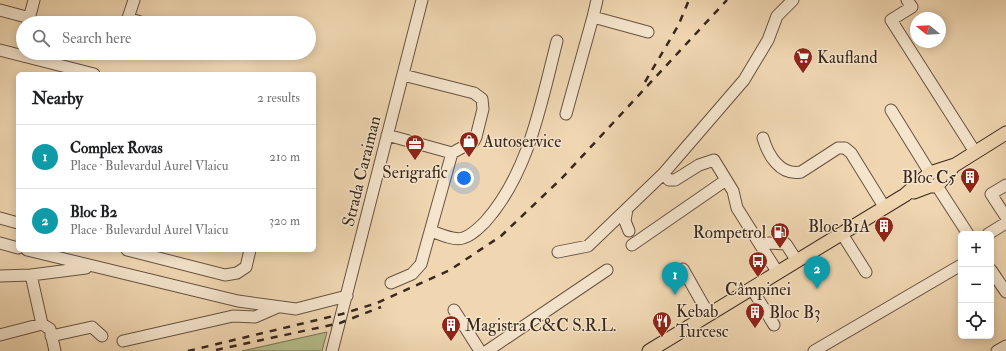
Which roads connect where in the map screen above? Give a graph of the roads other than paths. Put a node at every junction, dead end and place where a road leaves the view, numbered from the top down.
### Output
1 (34, 0) edge
2 (134, 0) edge
3 (422, 0) edge
4 (597, 0) edge
5 (793, 0) edge
6 (908, 0) edge
7 (0, 10) edge
8 (17, 16) edge
9 (30, 16) edge
10 (129, 16) edge
11 (593, 17) junction
12 (648, 32) dead end
13 (557, 42) dead end
14 (0, 50) edge
15 (16, 50) edge
16 (52, 60) edge
17 (88, 72) edge
18 (403, 75) junction
19 (891, 110) dead end
20 (566, 114) dead end
21 (1006, 133) edge
22 (387, 136) junction
23 (763, 138) dead end
24 (975, 152) junction
25 (452, 153) junction
26 (663, 174) junction
27 (933, 179) junction
28 (726, 180) junction
29 (1006, 185) edge
30 (884, 208) junction
31 (627, 209) junction
32 (1006, 217) edge
33 (0, 218) edge
34 (16, 222) edge
35 (1006, 223) edge
36 (431, 231) junction
37 (629, 231) dead end
38 (966, 231) edge
39 (993, 231) edge
40 (842, 234) junction
41 (0, 243) edge
42 (632, 246) dead end
43 (16, 247) edge
44 (762, 247) junction
45 (35, 252) edge
46 (143, 252) edge
47 (250, 252) edge
48 (558, 252) dead end
49 (166, 255) edge
50 (797, 261) junction
51 (93, 267) junction
52 (958, 267) edge
53 (683, 269) dead end
54 (607, 270) dead end
55 (866, 272) dead end
56 (778, 273) junction
57 (994, 274) edge
58 (31, 275) junction
59 (0, 276) edge
60 (391, 283) dead end
61 (752, 289) junction
62 (1006, 292) edge
63 (347, 296) junction
64 (278, 307) junction
65 (454, 310) dead end
66 (709, 315) junction
67 (42, 324) junction
68 (774, 326) dead end
69 (0, 335) edge
70 (51, 336) junction
71 (102, 336) dead end
72 (124, 341) dead end
73 (1006, 346) edge
74 (55, 351) edge
75 (332, 351) edge
76 (480, 351) edge
77 (487, 351) edge
78 (649, 351) edge
79 (814, 351) edge
80 (997, 351) edge

1 - 9 street
2 - 10 street
3 - 18 street, Strada Caraiman
4 - 11 street
5 - 26 street
6 - 24 street
7 - 8 street
11 - 12 street
11 - 20 street
13 - 36 street
14 - 15 street
16 - 17 street
18 - 22 street, Strada Caraiman
18 - 25 street
19 - 27 street
21 - 24 main road
22 - 25 street
22 - 63 street, Strada Caraiman
23 - 30 street
24 - 27 main road
25 - 36 street
26 - 28 street
26 - 31 street
27 - 30 main road
27 - 38 street
28 - 42 street
28 - 44 street
29 - 32 street
30 - 40 main road
31 - 37 street
31 - 48 street
33 - 34 street
35 - 39 street
36 - 60 street
40 - 50 main road
40 - 55 street
41 - 43 street
44 - 50 street
44 - 56 street
45 - 51 street
46 - 49 street
47 - 49 street
50 - 56 main road
51 - 58 street
51 - 64 street
52 - 79 street
53 - 66 street
54 - 77 street
56 - 61 main road
57 - 62 street
58 - 59 street
58 - 67 street
61 - 66 main road
61 - 68 street
63 - 64 street
63 - 75 street, Strada Caraiman
64 - 72 street
65 - 76 street
66 - 78 main road
67 - 69 street
67 - 70 street
70 - 71 street
70 - 74 street
73 - 80 street

